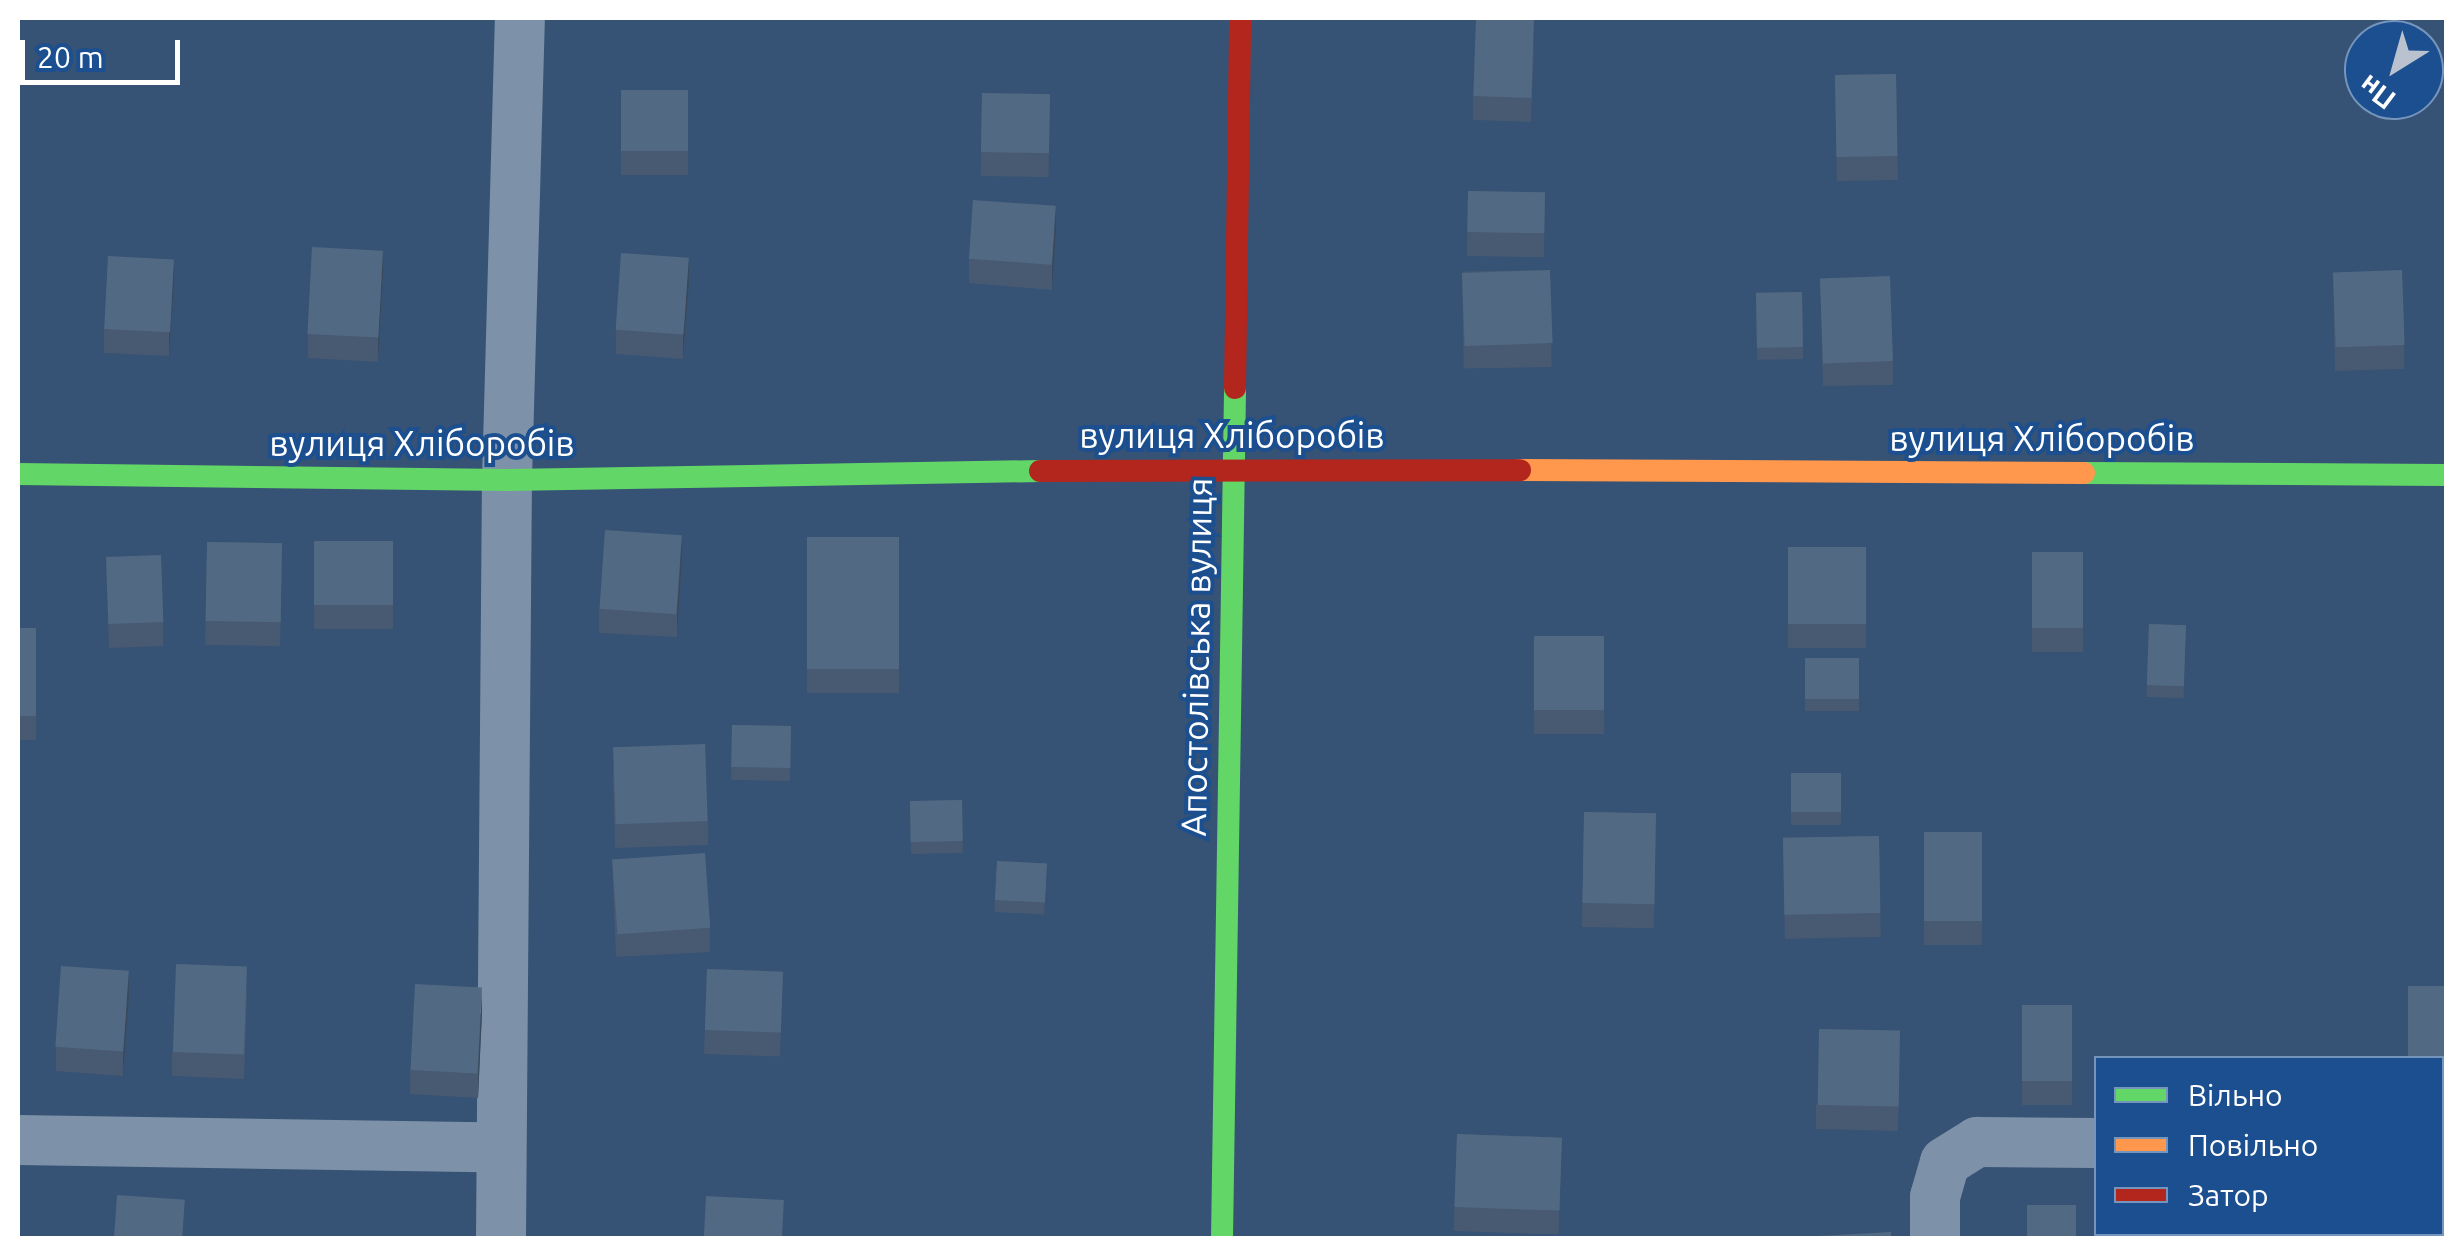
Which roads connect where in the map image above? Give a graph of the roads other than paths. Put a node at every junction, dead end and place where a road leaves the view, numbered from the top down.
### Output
1 (520, 18) edge
2 (1240, 18) edge
3 (1234, 468) junction
4 (18, 474) edge
5 (2446, 475) edge
6 (507, 480) junction
7 (18, 1140) edge
8 (2094, 1144) edge
9 (501, 1148) junction
10 (502, 1238) edge
11 (1222, 1238) edge
12 (1935, 1238) edge

1 - 6 street
2 - 3 street, Апостолівська вулиця
3 - 5 street, вулиця Хліборобів
3 - 6 street, вулиця Хліборобів
3 - 11 street, Апостолівська вулиця
4 - 6 street, вулиця Хліборобів
6 - 9 street
7 - 9 street
8 - 12 street
9 - 10 street

